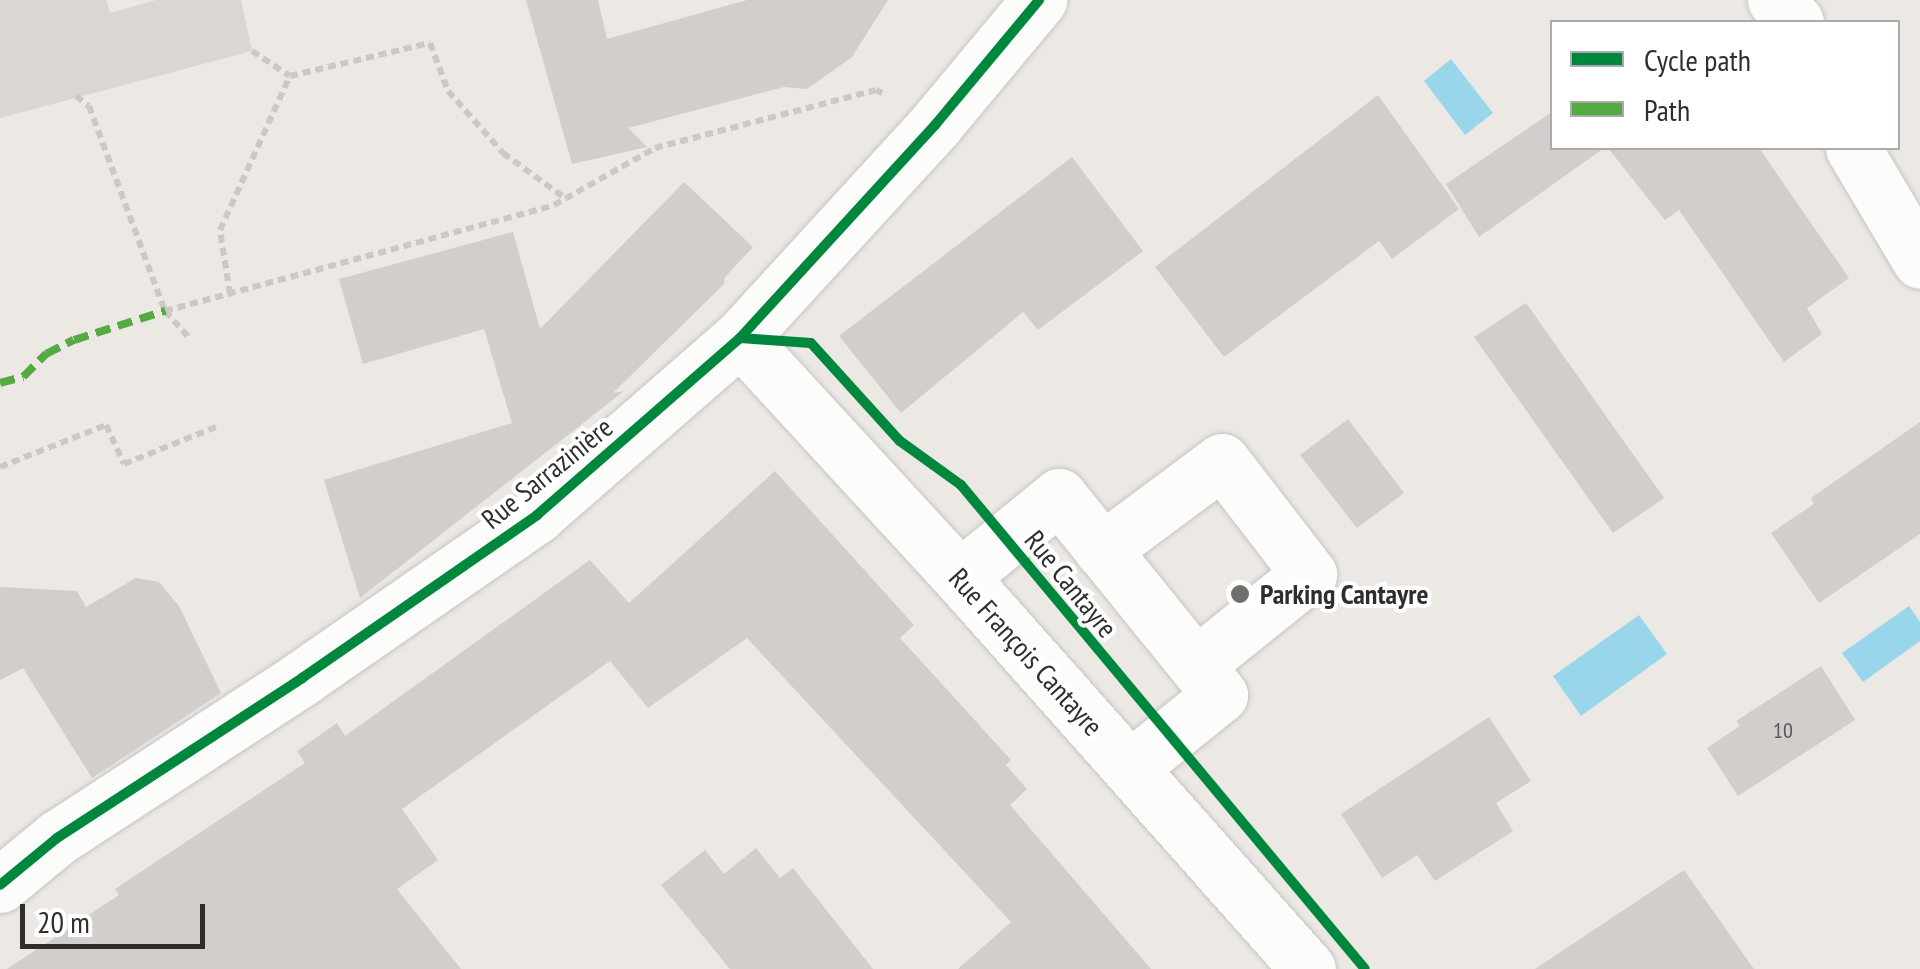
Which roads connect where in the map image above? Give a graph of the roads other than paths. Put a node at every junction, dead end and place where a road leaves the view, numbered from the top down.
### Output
1 (1039, 0) edge
2 (1775, 0) edge
3 (1794, 20) edge
4 (1854, 150) edge
5 (1920, 262) edge
6 (740, 338) junction
7 (1102, 550) junction
8 (960, 577) junction
9 (1196, 665) junction
10 (1130, 768) junction
11 (0, 885) edge
12 (1308, 969) edge

1 - 6 street, Rue Sarrazinière
2 - 3 street
4 - 5 street
6 - 8 street, Rue François Cantayre
6 - 11 street, Rue Sarrazinière
7 - 8 street
7 - 9 street
7 - 9 street
8 - 10 street, Rue François Cantayre
9 - 10 street
10 - 12 street, Rue François Cantayre

